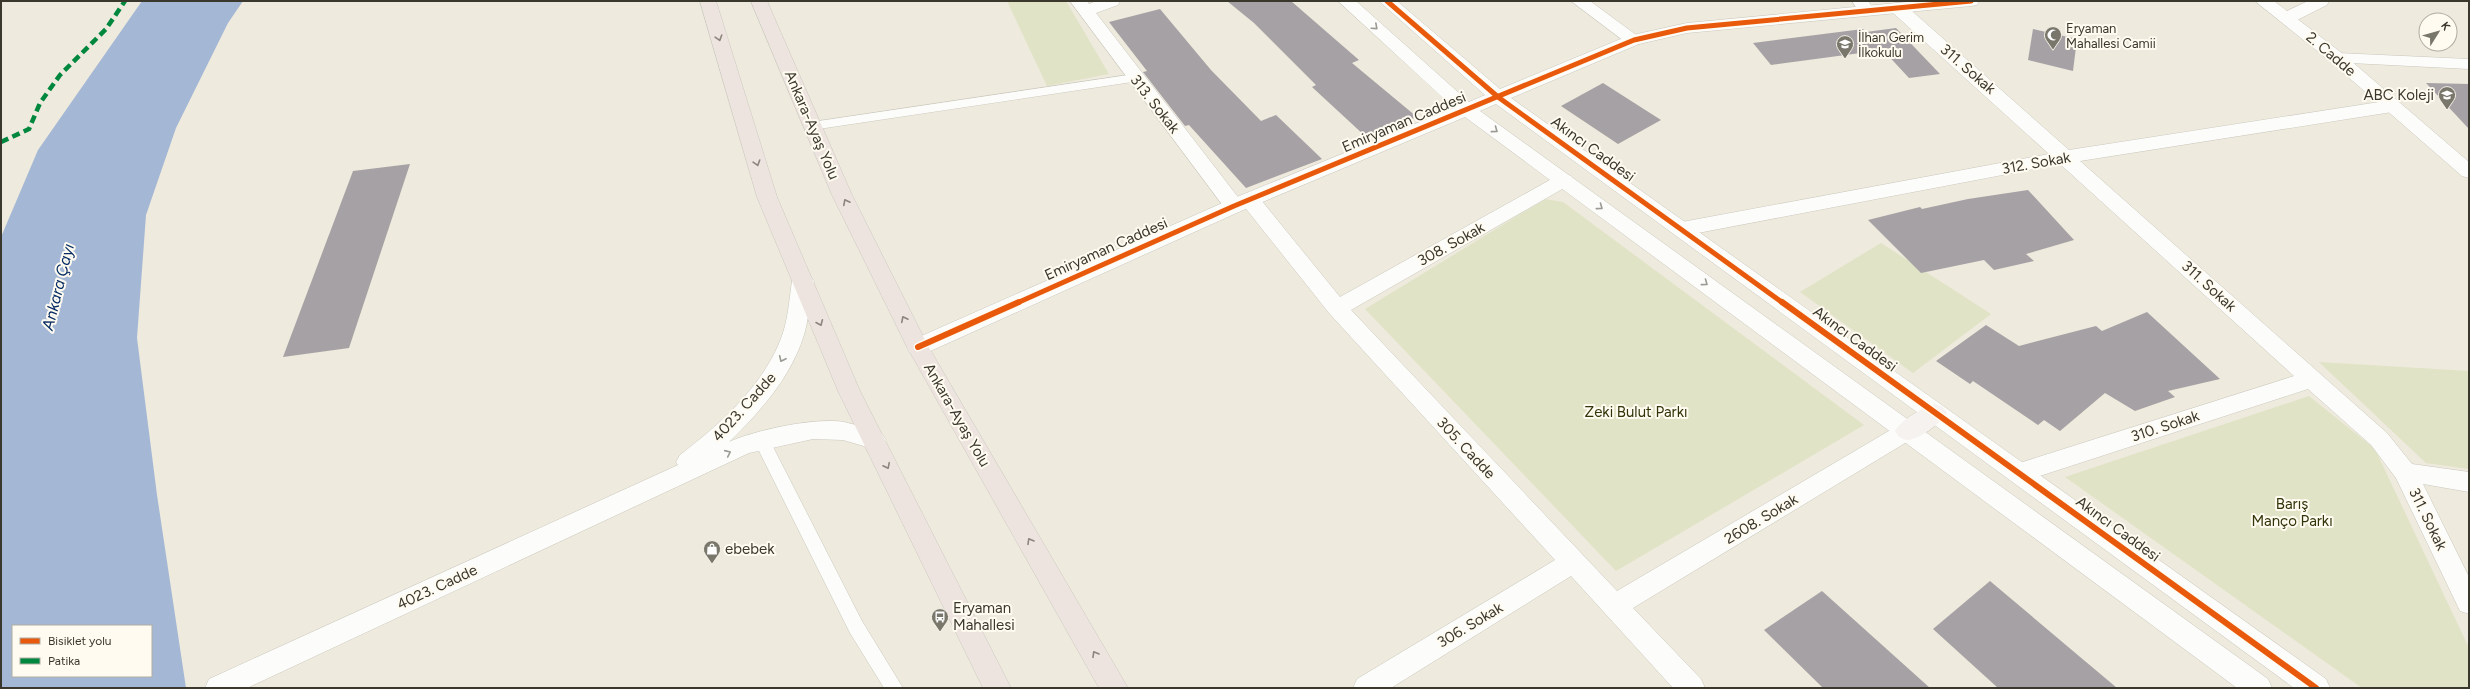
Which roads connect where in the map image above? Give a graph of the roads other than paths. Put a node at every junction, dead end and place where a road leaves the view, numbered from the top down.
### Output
1 (708, 1) edge
2 (758, 1) edge
3 (1112, 1) edge
4 (1346, 1) edge
5 (1387, 1) edge
6 (1579, 1) edge
7 (1971, 1) edge
8 (2263, 1) edge
9 (2321, 1) edge
10 (1081, 6) edge
11 (1864, 6) edge
12 (1898, 8) junction
13 (2287, 18) junction
14 (1634, 40) junction
15 (2337, 58) junction
16 (2469, 64) edge
17 (1135, 78) junction
18 (1498, 97) junction
19 (2392, 106) junction
20 (1468, 110) junction
21 (812, 126) junction
22 (2066, 157) junction
23 (2469, 172) edge
24 (1564, 180) junction
25 (1242, 203) junction
26 (1682, 229) junction
27 (803, 281) junction
28 (1337, 308) junction
29 (918, 347) junction
30 (2312, 379) junction
31 (1935, 413) junction
32 (1907, 431) junction
33 (874, 440) junction
34 (762, 441) junction
35 (2405, 472) junction
36 (2018, 473) junction
37 (2469, 482) edge
38 (654, 485) junction
39 (1573, 562) junction
40 (2469, 603) edge
41 (1614, 606) junction
42 (219, 688) edge
43 (894, 688) edge
44 (997, 688) edge
45 (1114, 688) edge
46 (1367, 688) edge
47 (1691, 688) edge
48 (2258, 688) edge
49 (2316, 688) edge

1 -> 27 highway
2 - 21 highway, Ankara-Ayaş Yolu
3 - 10 street
4 -> 20 street
5 - 18 street, Akıncı Caddesi
6 - 14 street
7 - 12 street, Emiryaman Caddesi
8 - 13 street, 2. Cadde
9 - 13 street
10 - 17 street, 313. Sokak
11 - 12 street, Emiryaman Caddesi
11 - 14 street, Emiryaman Caddesi
12 - 22 street, 311. Sokak
13 - 15 street, 2. Cadde
14 - 18 street, Emiryaman Caddesi
15 - 16 street
15 - 19 street, 2. Cadde
17 - 21 lane
17 - 25 street, 313. Sokak
18 - 20 street, Emiryaman Caddesi
18 - 26 street, Akıncı Caddesi
19 - 22 street, 312. Sokak
19 - 23 street, 2. Cadde
20 -> 24 street
20 - 25 street, Emiryaman Caddesi
29 -> 21 highway, Ankara-Ayaş Yolu
22 - 26 street, 312. Sokak
22 - 30 street, 311. Sokak
24 - 28 street, 308. Sokak
24 -> 32 street
25 - 28 street, 305. Cadde
25 - 29 street, Emiryaman Caddesi
26 - 31 street, Akıncı Caddesi
27 -> 33 highway
27 -> 38 street, 4023. Cadde
28 - 39 street, 305. Cadde
45 -> 29 highway, Ankara-Ayaş Yolu
30 - 35 street, 311. Sokak
30 - 36 street, 310. Sokak
31 - 32 main road
31 - 36 street, Akıncı Caddesi
32 - 41 street, 2608. Sokak
32 - 48 street
33 - 34 street, 4023. Cadde
33 -> 44 highway
38 -> 34 street, 4023. Cadde
34 - 43 lane
35 - 37 street
35 - 40 street, 311. Sokak
36 - 49 street, Akıncı Caddesi
38 - 42 street, 4023. Cadde
39 - 41 street, 305. Cadde
39 - 46 street, 306. Sokak
41 - 47 street, 305. Cadde

